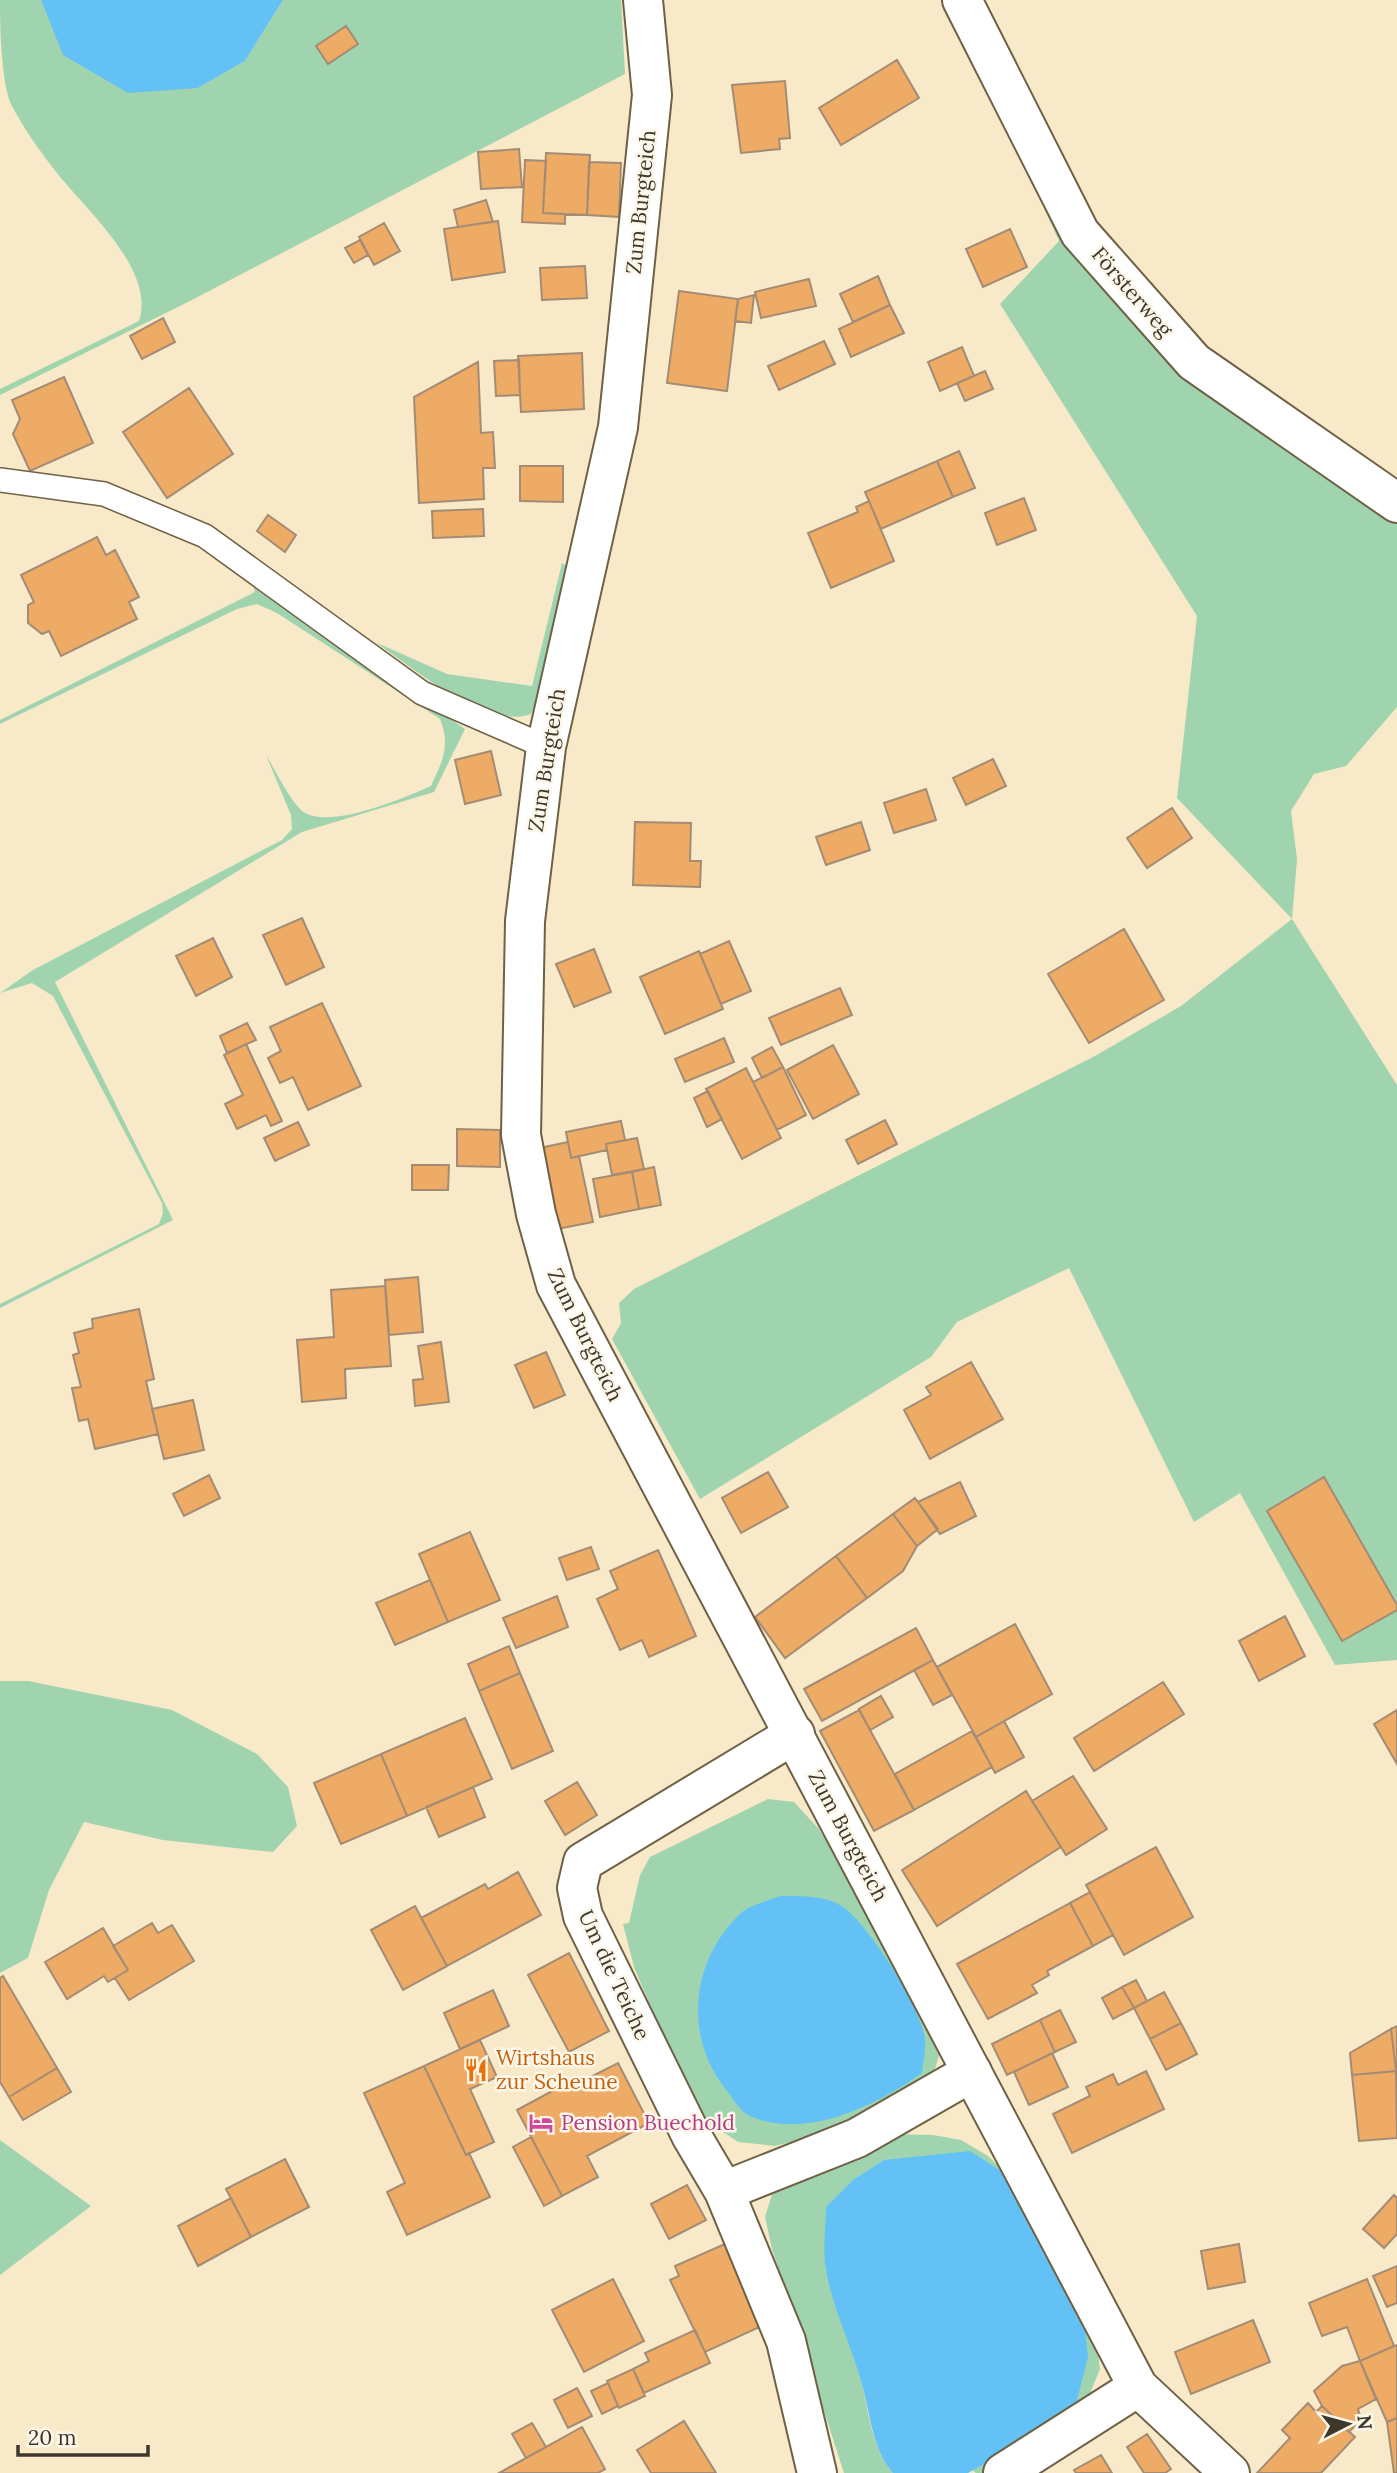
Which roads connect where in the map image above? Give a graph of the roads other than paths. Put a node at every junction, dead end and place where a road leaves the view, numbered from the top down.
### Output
1 (643, 0) edge
2 (962, 0) edge
3 (0, 480) edge
4 (1397, 503) edge
5 (546, 747) junction
6 (794, 1734) junction
7 (972, 2072) junction
8 (724, 2191) junction
9 (1138, 2387) junction
10 (817, 2473) edge
11 (1003, 2473) edge
12 (1230, 2473) edge

1 - 5 street, Zum Burgteich
2 - 4 street, Försterweg
3 - 5 lane
5 - 6 street, Zum Burgteich
6 - 7 street, Zum Burgteich
6 - 8 street, Um die Teiche
7 - 8 street
7 - 9 street, Zum Burgteich
8 - 10 street, Um die Teiche
9 - 11 street
9 - 12 street, Zum Burgteich

